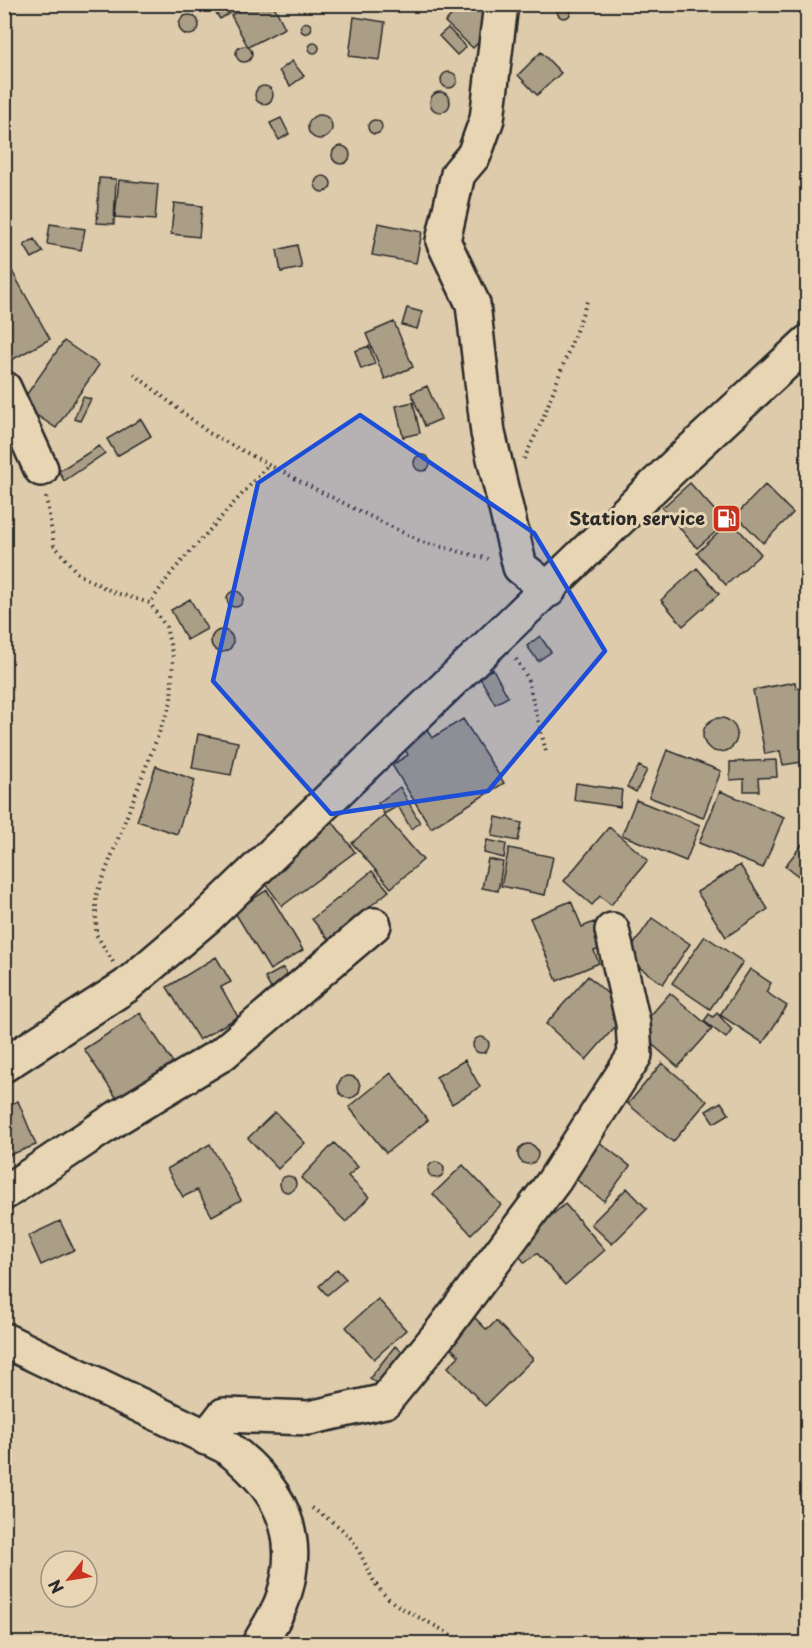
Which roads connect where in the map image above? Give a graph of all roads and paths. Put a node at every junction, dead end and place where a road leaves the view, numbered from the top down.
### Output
1 (501, 4) edge
2 (588, 299) dead end
3 (807, 342) edge
4 (134, 374) dead end
5 (4, 388) edge
6 (268, 464) junction
7 (41, 470) joint
8 (504, 493) junction
9 (520, 567) junction
10 (549, 590) junction
11 (150, 603) junction
12 (500, 633) junction
13 (547, 755) dead end
14 (374, 925) dead end
15 (612, 930) dead end
16 (126, 986) junction
17 (4, 1065) edge
18 (4, 1193) edge
19 (4, 1340) edge
20 (206, 1438) junction
21 (281, 1507) junction
22 (259, 1644) edge
23 (460, 1644) edge

1 - 8 main road
2 - 8 path
3 - 10 main road
4 - 6 path
5 - 7 main road
6 - 9 path
6 - 11 path
7 - 11 path
8 - 9 main road
9 - 10 main road
10 - 12 main road
11 - 16 path
12 - 13 path
12 - 16 main road
14 - 18 main road
15 - 20 main road
16 - 17 main road
19 - 20 main road
20 - 21 main road
21 - 22 main road
21 - 23 path

